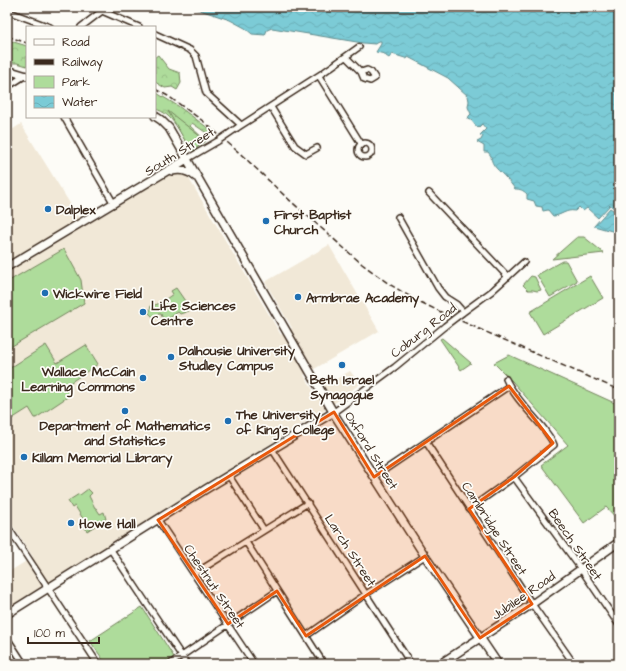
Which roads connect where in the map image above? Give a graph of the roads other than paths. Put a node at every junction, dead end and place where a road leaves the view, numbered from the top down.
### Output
1 (7, 11) edge
2 (47, 26) edge
3 (82, 26) edge
4 (137, 26) edge
5 (156, 34) edge
6 (358, 47) dead end
7 (346, 57) junction
8 (7, 70) edge
9 (361, 72) dead end
10 (26, 75) edge
11 (26, 76) edge
12 (318, 76) junction
13 (7, 87) edge
14 (271, 106) junction
15 (156, 117) edge
16 (65, 118) edge
17 (239, 127) junction
18 (362, 145) dead end
19 (317, 148) dead end
20 (187, 159) junction
21 (170, 171) junction
22 (198, 178) junction
23 (429, 193) dead end
24 (114, 204) junction
25 (398, 217) dead end
26 (524, 262) dead end
27 (7, 267) edge
28 (508, 277) junction
29 (462, 313) junction
30 (506, 379) dead end
31 (509, 386) junction
32 (334, 412) junction
33 (426, 442) junction
34 (272, 449) junction
35 (229, 476) junction
36 (374, 477) junction
37 (514, 477) junction
38 (308, 503) junction
39 (469, 509) junction
40 (158, 520) junction
41 (7, 526) edge
42 (264, 530) junction
43 (246, 542) junction
44 (619, 542) edge
45 (111, 550) junction
46 (425, 556) junction
47 (581, 569) junction
48 (194, 574) junction
49 (49, 589) junction
50 (277, 591) junction
51 (366, 594) junction
52 (532, 604) junction
53 (7, 614) edge
54 (228, 624) junction
55 (619, 625) edge
56 (306, 636) junction
57 (7, 638) edge
58 (480, 638) junction
59 (182, 656) junction
60 (24, 664) edge
61 (98, 664) edge
62 (170, 664) edge
63 (187, 664) edge
64 (254, 664) edge
65 (324, 664) edge
66 (411, 664) edge
67 (440, 664) edge
68 (498, 664) edge
69 (574, 664) edge

1 - 2 street
3 - 4 street
5 - 17 street
6 - 7 street, South Street
7 - 9 street
7 - 12 street, South Street
8 - 10 main road
11 - 13 street
12 - 14 street, South Street
12 - 18 street
14 - 17 street, South Street
14 - 19 street
15 - 20 main road, Oxford Street
16 - 24 street
17 - 20 street, South Street, bridge
20 - 21 main road, South Street
20 - 22 main road, Oxford Street
21 - 22 main road
21 - 24 main road, South Street
22 - 32 main road, Oxford Street
23 - 28 street
24 - 27 main road, South Street
25 - 29 street
26 - 28 street, Coburg Road
28 - 29 street, Coburg Road
29 - 32 street, Coburg Road, bridge
30 - 31 street
31 - 33 street
31 - 37 street
32 - 34 main road
32 - 36 main road, Oxford Street
33 - 36 street
33 - 39 street, Cambridge Street
34 - 35 main road
34 - 38 street, Larch Street
35 - 40 main road
35 - 42 street
36 - 46 main road, Oxford Street
37 - 39 street
37 - 47 street, Beech Street
38 - 42 street
38 - 51 street, Larch Street
39 - 52 street, Cambridge Street
40 - 45 main road
40 - 48 street, Chestnut Street
41 - 49 street
42 - 43 street
43 - 48 street
43 - 50 street
44 - 47 main road, Jubilee Road
45 - 49 main road
45 - 59 street
46 - 51 street
46 - 58 main road, Oxford Street
47 - 52 main road, Jubilee Road
47 - 55 street, Beech Street
48 - 54 street, Chestnut Street
49 - 53 main road
49 - 61 street
50 - 54 street
50 - 56 street
51 - 56 street
51 - 66 street, Larch Street
52 - 58 main road, Jubilee Road
52 - 69 street, Cambridge Street
54 - 59 street
54 - 64 street, Chestnut Street
56 - 65 street
57 - 60 street
58 - 67 main road, Jubilee Road
58 - 68 main road, Oxford Street
59 - 62 street
59 - 63 street

